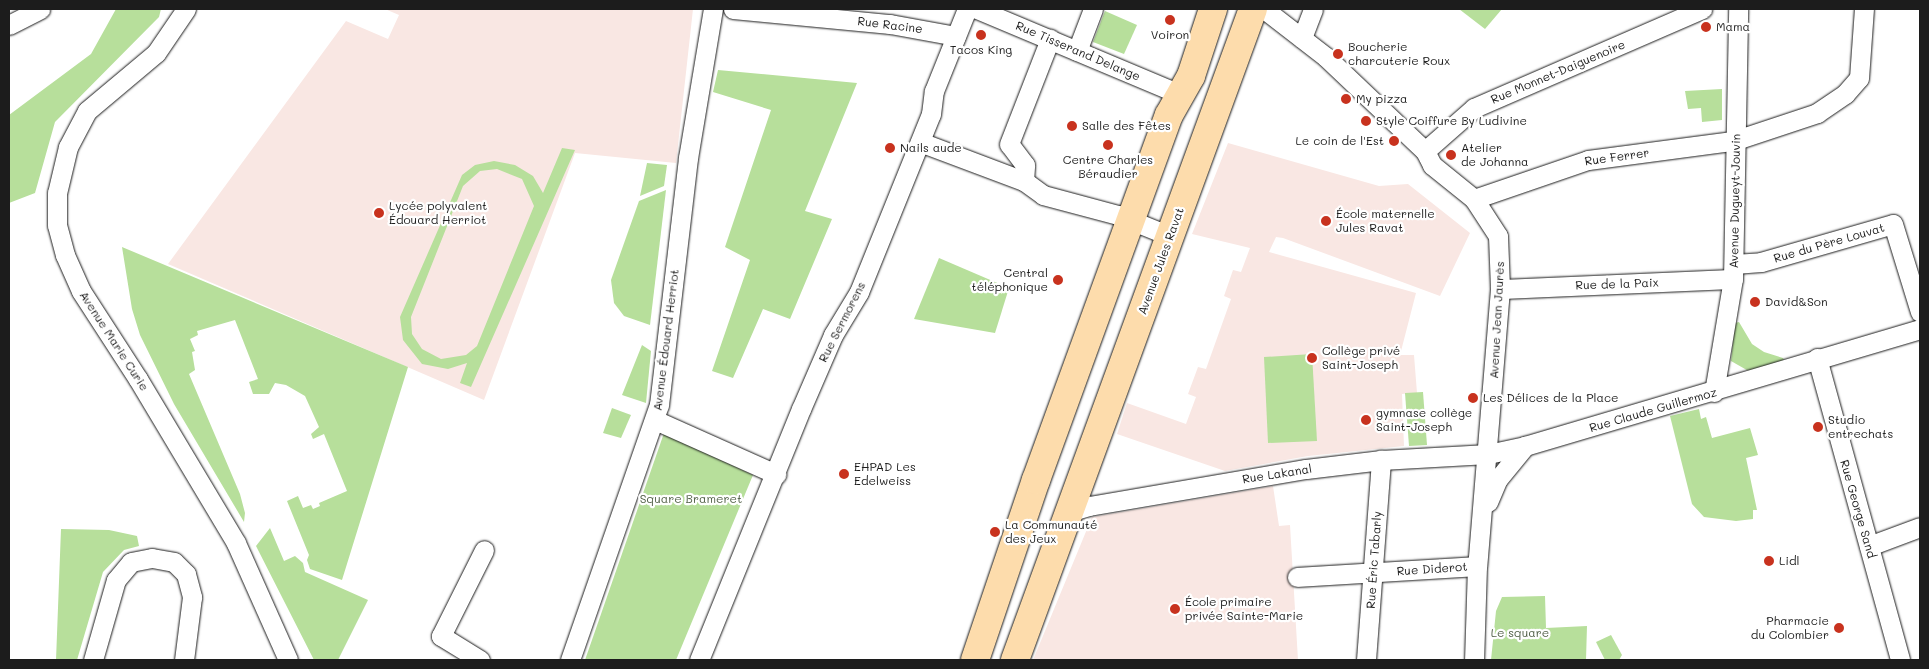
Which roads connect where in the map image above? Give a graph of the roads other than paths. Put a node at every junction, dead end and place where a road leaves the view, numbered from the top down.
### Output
1 (40, 9) edge
2 (186, 9) edge
3 (713, 9) edge
4 (733, 9) edge
5 (968, 9) edge
6 (977, 9) edge
7 (1093, 9) edge
8 (1213, 9) edge
9 (1264, 9) edge
10 (1313, 9) edge
11 (1702, 9) edge
12 (1738, 9) edge
13 (1864, 9) edge
14 (1669, 16) edge
15 (1245, 17) edge
16 (9, 25) edge
17 (956, 36) junction
18 (1302, 38) junction
19 (1050, 39) junction
20 (1077, 51) junction
21 (1179, 94) junction
22 (1736, 139) junction
23 (920, 142) junction
24 (1425, 151) junction
25 (1024, 181) junction
26 (1474, 199) junction
27 (1132, 220) junction
28 (1170, 236) junction
29 (1734, 271) junction
30 (1500, 289) junction
31 (1920, 312) edge
32 (1920, 329) edge
33 (1816, 358) junction
34 (1714, 392) junction
35 (655, 420) junction
36 (1525, 446) junction
37 (1488, 454) junction
38 (1381, 460) junction
39 (776, 474) junction
40 (1027, 510) junction
41 (1066, 522) junction
42 (1481, 522) junction
43 (1920, 527) edge
44 (1869, 546) junction
45 (484, 550) dead end
46 (1477, 566) junction
47 (1373, 573) junction
48 (1297, 577) dead end
49 (93, 660) edge
50 (184, 660) edge
51 (288, 660) edge
52 (480, 660) edge
53 (570, 660) edge
54 (699, 660) edge
55 (975, 660) edge
56 (1015, 660) edge
57 (1366, 660) edge
58 (1474, 660) edge
59 (1900, 660) edge

1 - 16 street
2 - 51 street, Avenue Marie Curie
3 - 35 street, Avenue Édouard Herriot
4 - 17 street, Rue Racine
5 - 17 street, Rue Sermorens
6 - 19 street, Rue Tisserand Delange
7 - 20 street
8 - 21 main road
9 - 18 street, Avenue Jean Jaurès
10 - 18 street
11 - 14 street, Rue Monnet-Daiguenoire
12 - 22 street, Avenue Dugueyt-Jouvin
13 - 22 street, Rue Ferrer
14 - 24 street, Rue Monnet-Daiguenoire
15 - 28 main road, Avenue Jules Ravat
17 - 23 street, Rue Sermorens
18 - 24 street, Avenue Jean Jaurès
19 - 20 street, Rue Tisserand Delange
19 - 25 street
20 - 21 street, Rue Tisserand Delange
21 - 27 main road
22 - 26 street, Rue Ferrer
22 - 29 street, Avenue Dugueyt-Jouvin
23 - 25 street
23 - 39 street, Rue Sermorens
24 - 26 street, Avenue Jean Jaurès
25 - 27 street
26 - 30 street, Avenue Jean Jaurès
27 - 28 street
27 - 40 main road
28 - 41 main road, Avenue Jules Ravat
29 - 30 street, Rue de la Paix
29 - 31 street, Rue du Père Louvat
29 - 34 street, Avenue Dugueyt-Jouvin
30 - 37 street, Avenue Jean Jaurès
32 - 33 street, Rue Claude Guillermoz
33 - 34 street, Rue Claude Guillermoz
33 - 44 street, Rue George Sand
34 - 36 street, Rue Claude Guillermoz
35 - 39 street
35 - 53 street, Avenue Édouard Herriot
36 - 37 street, Rue Claude Guillermoz
36 - 42 street, Avenue Jean Jaurès
37 - 38 street, Rue Lakanal
37 - 42 street, Avenue Jean Jaurès
38 - 41 street, Rue Lakanal
38 - 47 street, Rue Éric Tabarly
39 - 54 street, Rue Sermorens
40 - 41 main road
40 - 55 main road
41 - 56 main road, Avenue Jules Ravat
42 - 46 street, Avenue Jean Jaurès
43 - 44 street
44 - 59 street, Rue George Sand
45 - 52 street
46 - 47 street, Rue Diderot
46 - 58 street, Avenue Jean Jaurès
47 - 48 street, Rue Diderot
47 - 57 street, Rue Éric Tabarly
49 - 50 street

